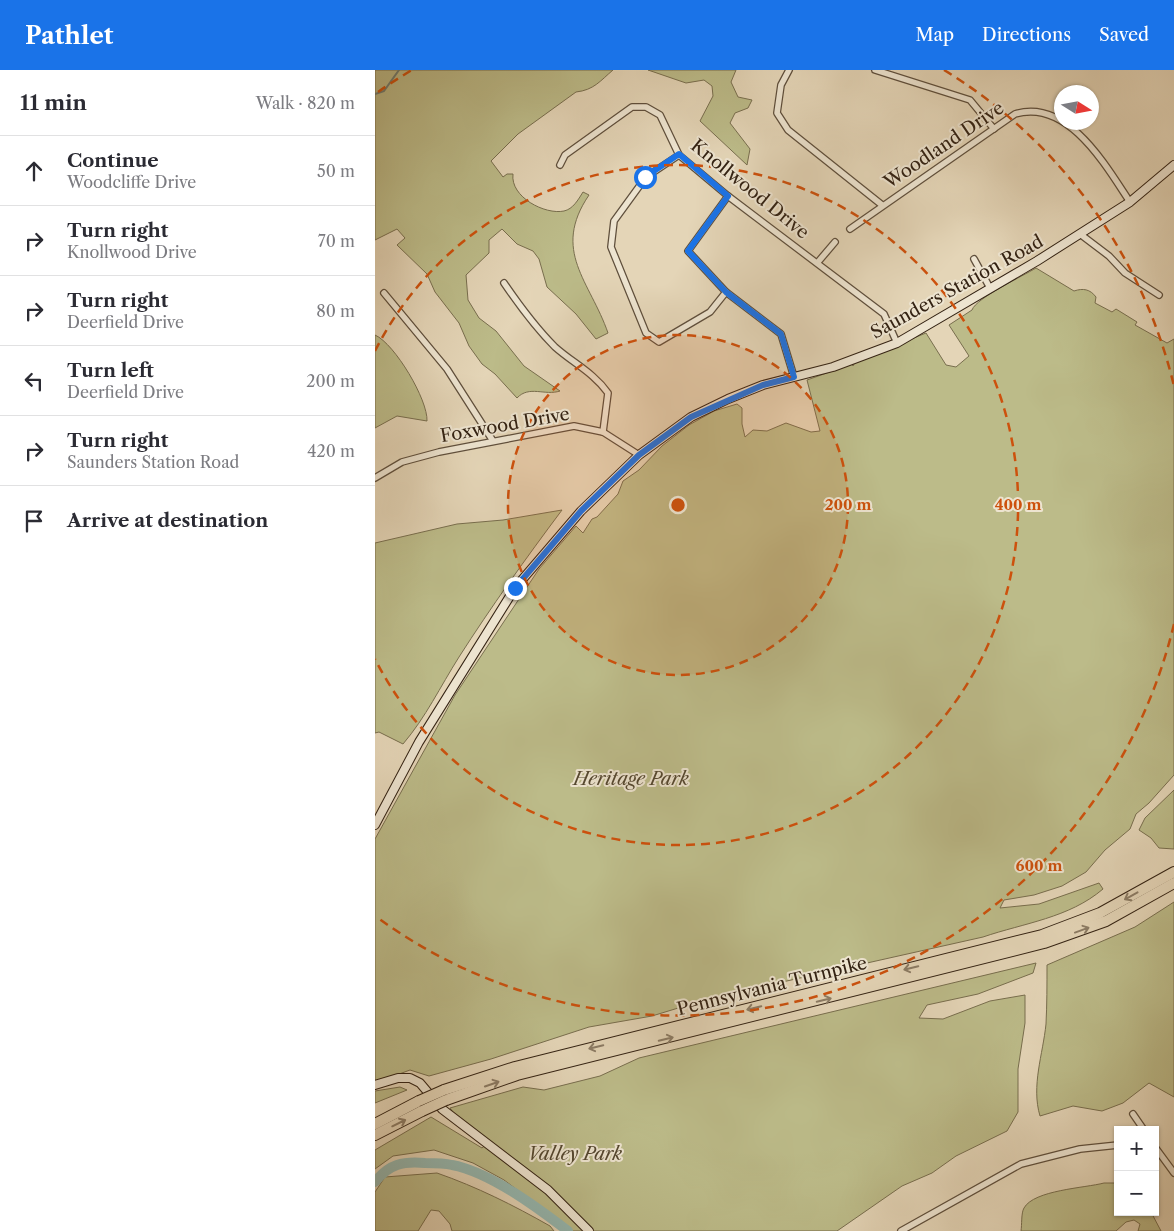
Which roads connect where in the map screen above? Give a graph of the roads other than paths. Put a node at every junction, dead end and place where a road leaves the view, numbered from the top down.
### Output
1 (789, 70) edge
2 (875, 70) edge
3 (994, 129) junction
4 (679, 154) junction
5 (560, 165) dead end
6 (1174, 165) edge
7 (728, 196) junction
8 (1130, 202) junction
9 (882, 205) junction
10 (850, 229) dead end
11 (1080, 234) junction
12 (835, 242) dead end
13 (974, 259) dead end
14 (818, 262) junction
15 (504, 283) dead end
16 (990, 288) junction
17 (726, 292) junction
18 (384, 293) dead end
19 (1159, 295) dead end
20 (897, 343) junction
21 (794, 377) junction
22 (603, 432) junction
23 (493, 441) junction
24 (639, 455) junction
25 (375, 478) edge
26 (375, 825) edge
27 (1174, 872) edge
28 (1174, 883) edge
29 (375, 1085) edge
30 (445, 1095) junction
31 (421, 1106) junction
32 (1133, 1114) dead end
33 (375, 1124) edge
34 (1141, 1126) edge
35 (375, 1134) edge
36 (1114, 1145) edge
37 (1159, 1152) edge
38 (1173, 1168) edge
39 (589, 1231) edge
40 (901, 1231) edge

1 - 9 street
2 - 3 street
3 - 8 street, Woodland Drive
3 - 9 street, Woodland Drive
4 - 5 street, Knollwood Drive
4 - 7 street, Knollwood Drive
4 - 17 street
6 - 8 street, Saunders Station Road
7 - 14 street, Knollwood Drive
7 - 17 street
8 - 11 street, Saunders Station Road
9 - 10 street, Woodland Drive
11 - 16 street, Saunders Station Road
11 - 19 street
12 - 14 street
13 - 16 street
14 - 20 street, Knollwood Drive
15 - 22 street
16 - 20 street, Saunders Station Road
17 - 21 street
18 - 23 street
20 - 21 street, Saunders Station Road
21 - 24 street, Saunders Station Road
22 - 23 street, Foxwood Drive
22 - 24 street, Foxwood Drive
23 - 25 street, Foxwood Drive
24 - 26 street, Saunders Station Road
27 -> 30 highway, Pennsylvania Turnpike
30 -> 28 highway, Pennsylvania Turnpike
29 - 39 street
30 - 31 highway, Pennsylvania Turnpike, bridge
31 - 33 highway, Pennsylvania Turnpike
35 -> 31 highway, Pennsylvania Turnpike
32 - 34 street
36 - 40 street
37 - 38 street

